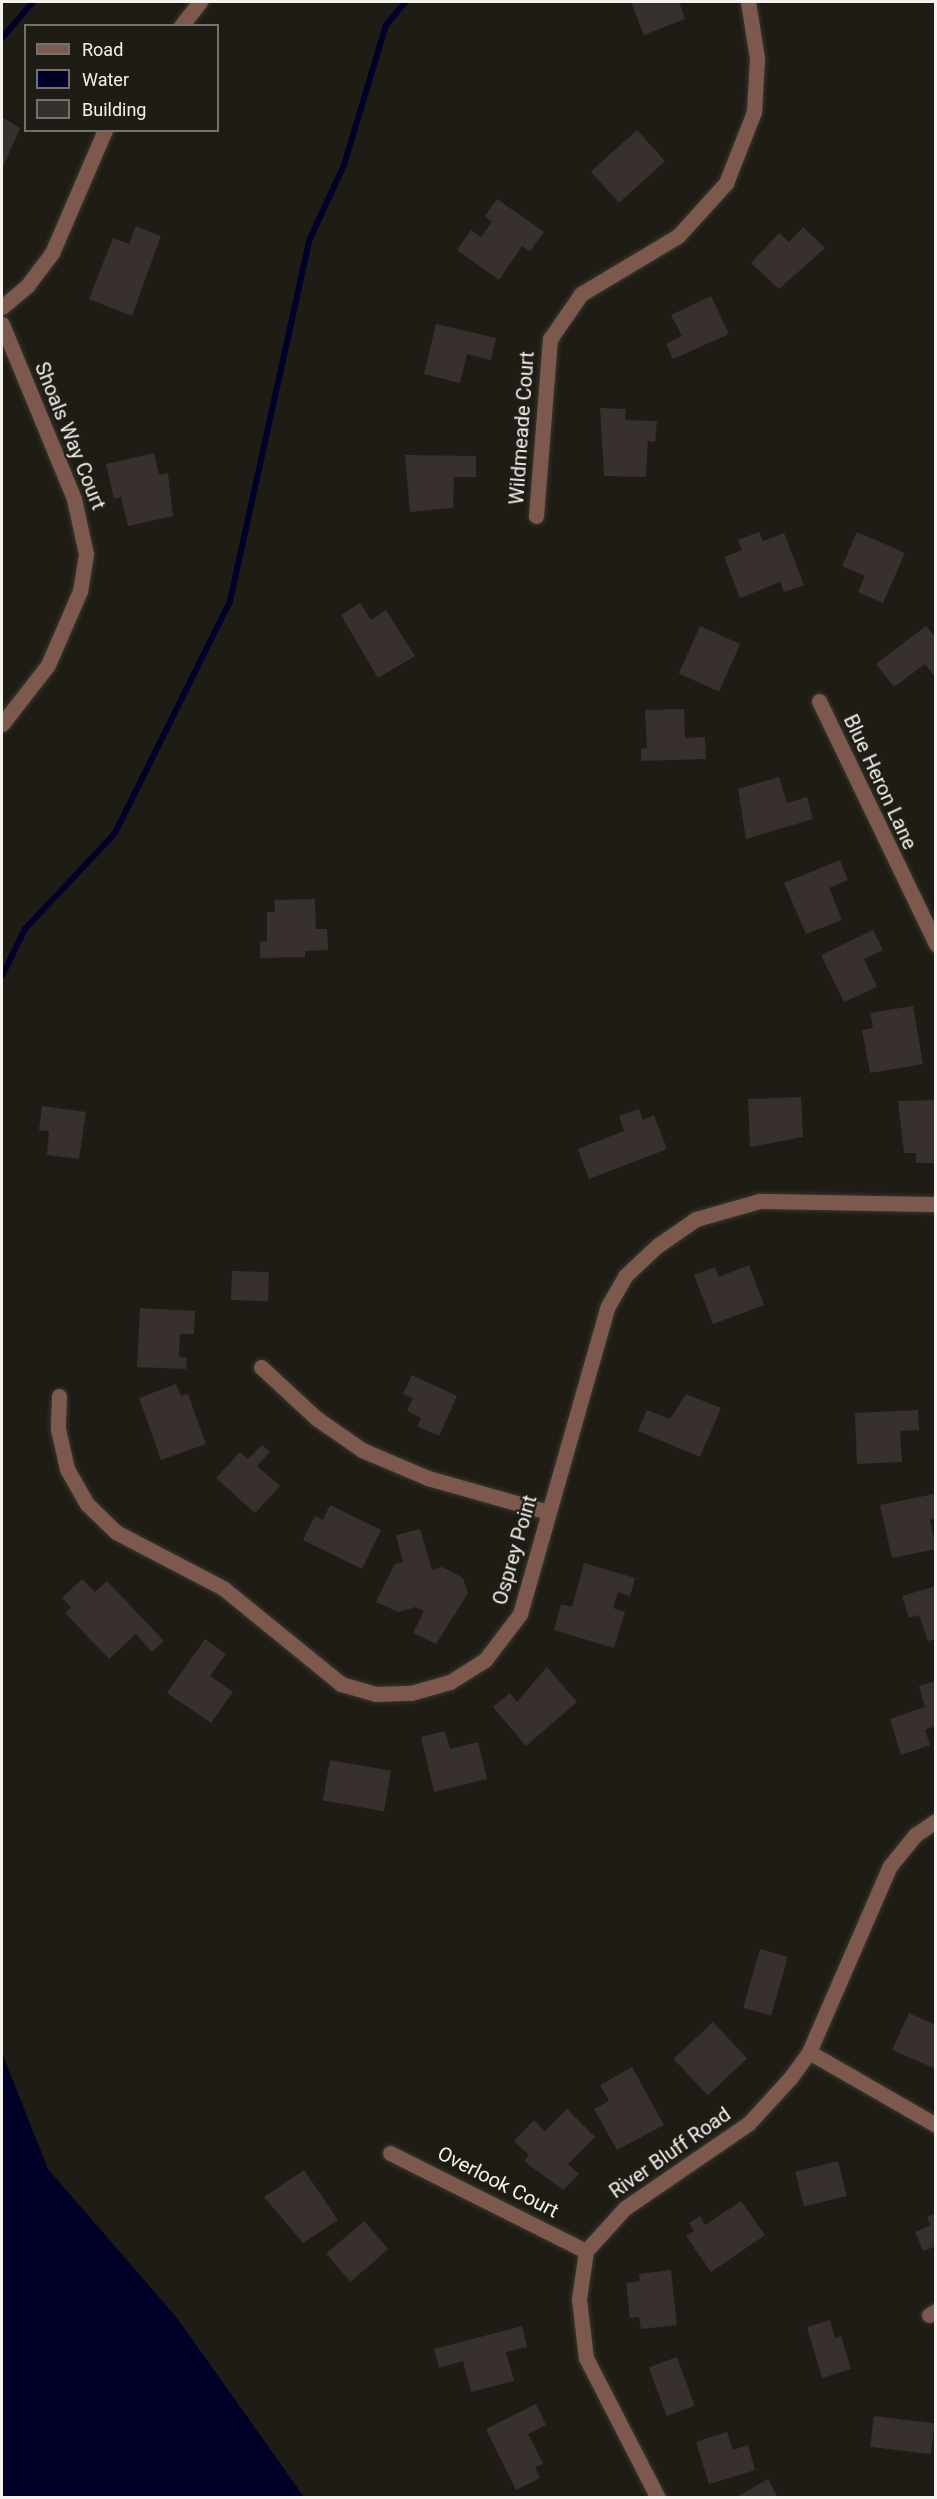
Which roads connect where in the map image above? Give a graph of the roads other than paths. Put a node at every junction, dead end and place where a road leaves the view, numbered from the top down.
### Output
1 (200, 2) edge
2 (748, 2) edge
3 (183, 24) edge
4 (104, 132) edge
5 (2, 307) edge
6 (2, 324) edge
7 (536, 516) dead end
8 (819, 701) dead end
9 (2, 723) edge
10 (936, 944) edge
11 (936, 1204) edge
12 (261, 1367) dead end
13 (59, 1396) dead end
14 (545, 1511) junction
15 (936, 1821) edge
16 (809, 2052) junction
17 (936, 2125) edge
18 (390, 2152) dead end
19 (586, 2251) junction
20 (658, 2498) edge

1 - 3 street
2 - 7 street, Wildmeade Court
4 - 5 street
6 - 9 street, Shoals Way Court
8 - 10 street, Blue Heron Lane
11 - 14 street, Osprey Point
12 - 14 street
13 - 14 street, Osprey Point
15 - 16 street, River Bluff Road
16 - 17 street
16 - 19 street, River Bluff Road
18 - 19 street, Overlook Court
19 - 20 street

